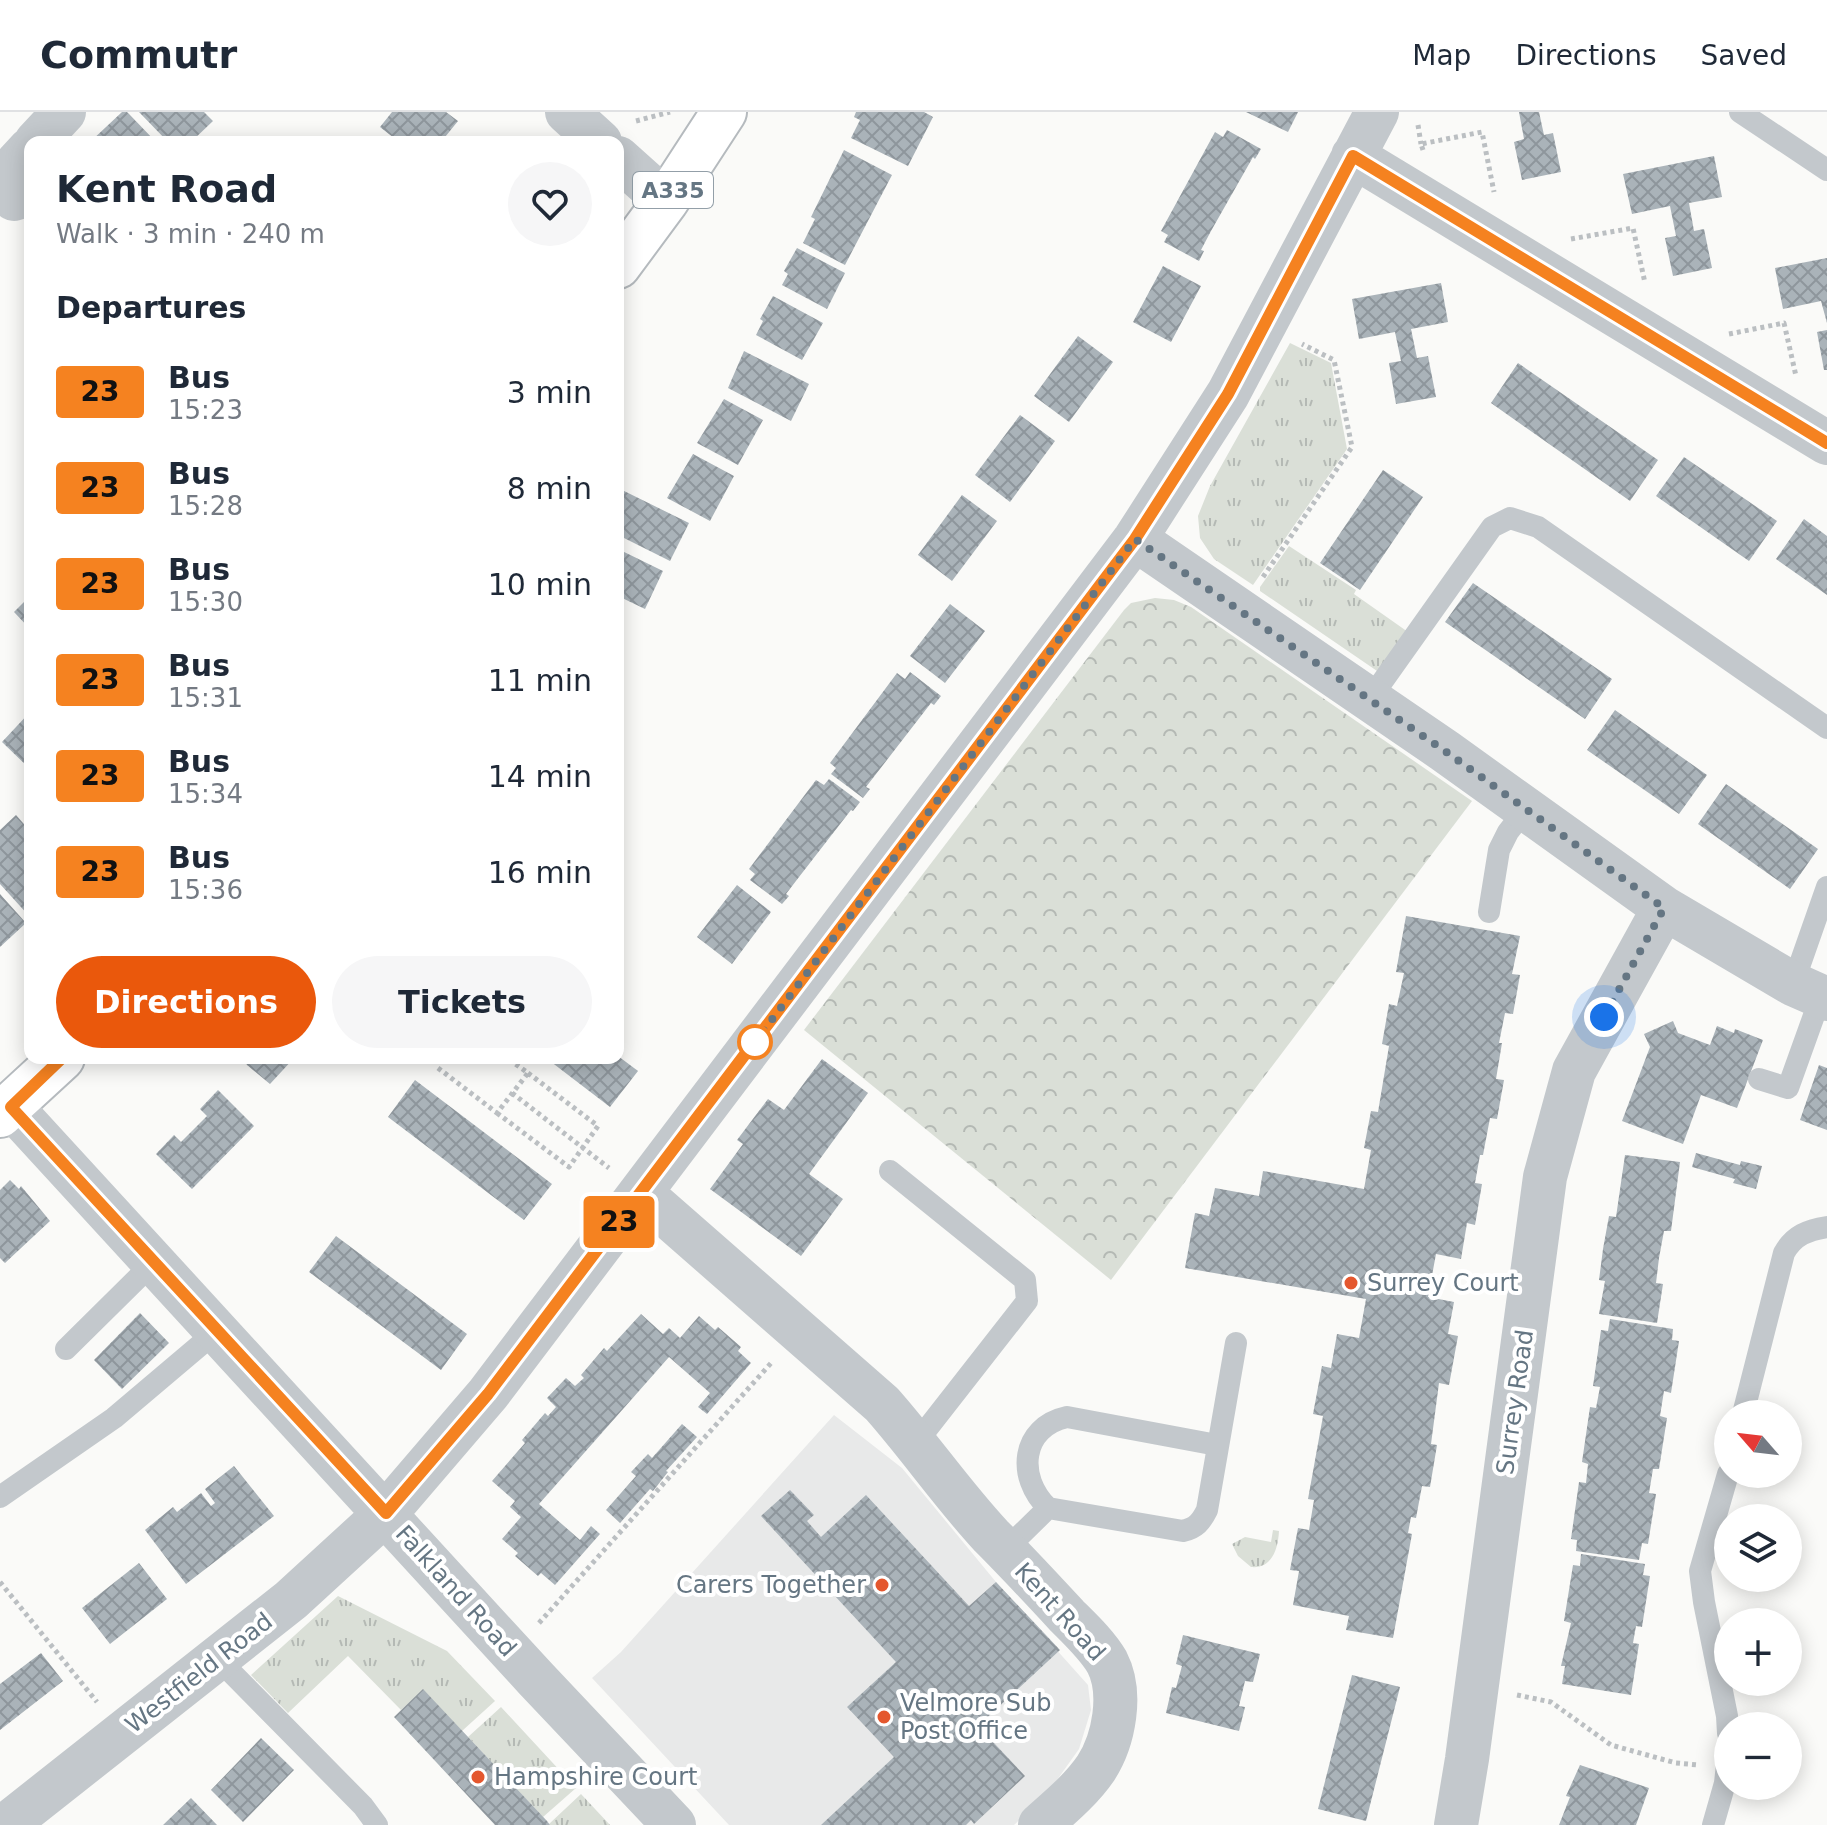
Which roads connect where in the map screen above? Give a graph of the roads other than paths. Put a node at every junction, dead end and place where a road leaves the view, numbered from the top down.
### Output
1 (64, 112) edge
2 (567, 112) edge
3 (724, 112) edge
4 (1377, 112) edge
5 (1740, 112) edge
6 (42, 136) edge
7 (593, 136) edge
8 (1353, 156) junction
9 (624, 163) edge
10 (1827, 170) edge
11 (666, 201) junction
12 (624, 258) edge
13 (1827, 443) edge
14 (1135, 539) junction
15 (1370, 699) junction
16 (1827, 728) edge
17 (1526, 809) junction
18 (1827, 887) edge
19 (1664, 908) junction
20 (1489, 912) dead end
21 (1814, 993) edge
22 (56, 1064) edge
23 (1759, 1079) dead end
24 (6, 1111) edge
25 (890, 1171) dead end
26 (641, 1193) junction
27 (1827, 1227) edge
28 (155, 1261) junction
29 (218, 1330) junction
30 (1236, 1343) dead end
31 (66, 1349) dead end
32 (1747, 1400) edge
33 (916, 1443) junction
34 (1217, 1445) junction
35 (1724, 1488) edge
36 (0, 1497) edge
37 (1048, 1508) junction
38 (386, 1513) junction
39 (1005, 1550) junction
40 (218, 1659) junction
41 (1726, 1712) edge
42 (1719, 1800) edge
43 (6, 1825) edge
44 (377, 1825) edge
45 (674, 1825) edge
46 (1040, 1825) edge
47 (1456, 1825) edge
48 (1713, 1825) edge

1 - 6 street
2 - 7 street
3 - 11 main road, A335
4 - 8 street, Westfield Road
5 - 10 lane
8 - 13 street
8 - 14 street, Westfield Road
9 - 11 street
11 - 12 main road, A335
14 - 15 street
14 - 26 street, Westfield Road
15 - 16 lane
15 - 17 street
17 - 19 street
17 - 20 lane
18 - 21 lane
19 - 21 street
19 - 47 street, Surrey Road
21 - 23 lane
22 - 24 main road
24 - 28 street, Falkland Road
25 - 33 lane
26 - 33 street, Kent Road
26 - 38 street, Westfield Road
27 - 32 lane
28 - 29 street, Falkland Road
28 - 31 lane
29 - 36 lane
29 - 38 street, Falkland Road
30 - 34 lane
33 - 39 street, Kent Road
34 - 37 lane
34 - 37 lane
35 - 41 lane
37 - 39 lane
38 - 40 street, Westfield Road
38 - 45 street, Falkland Road
39 - 46 street, Kent Road
40 - 43 street, Westfield Road
40 - 44 lane
42 - 48 lane

